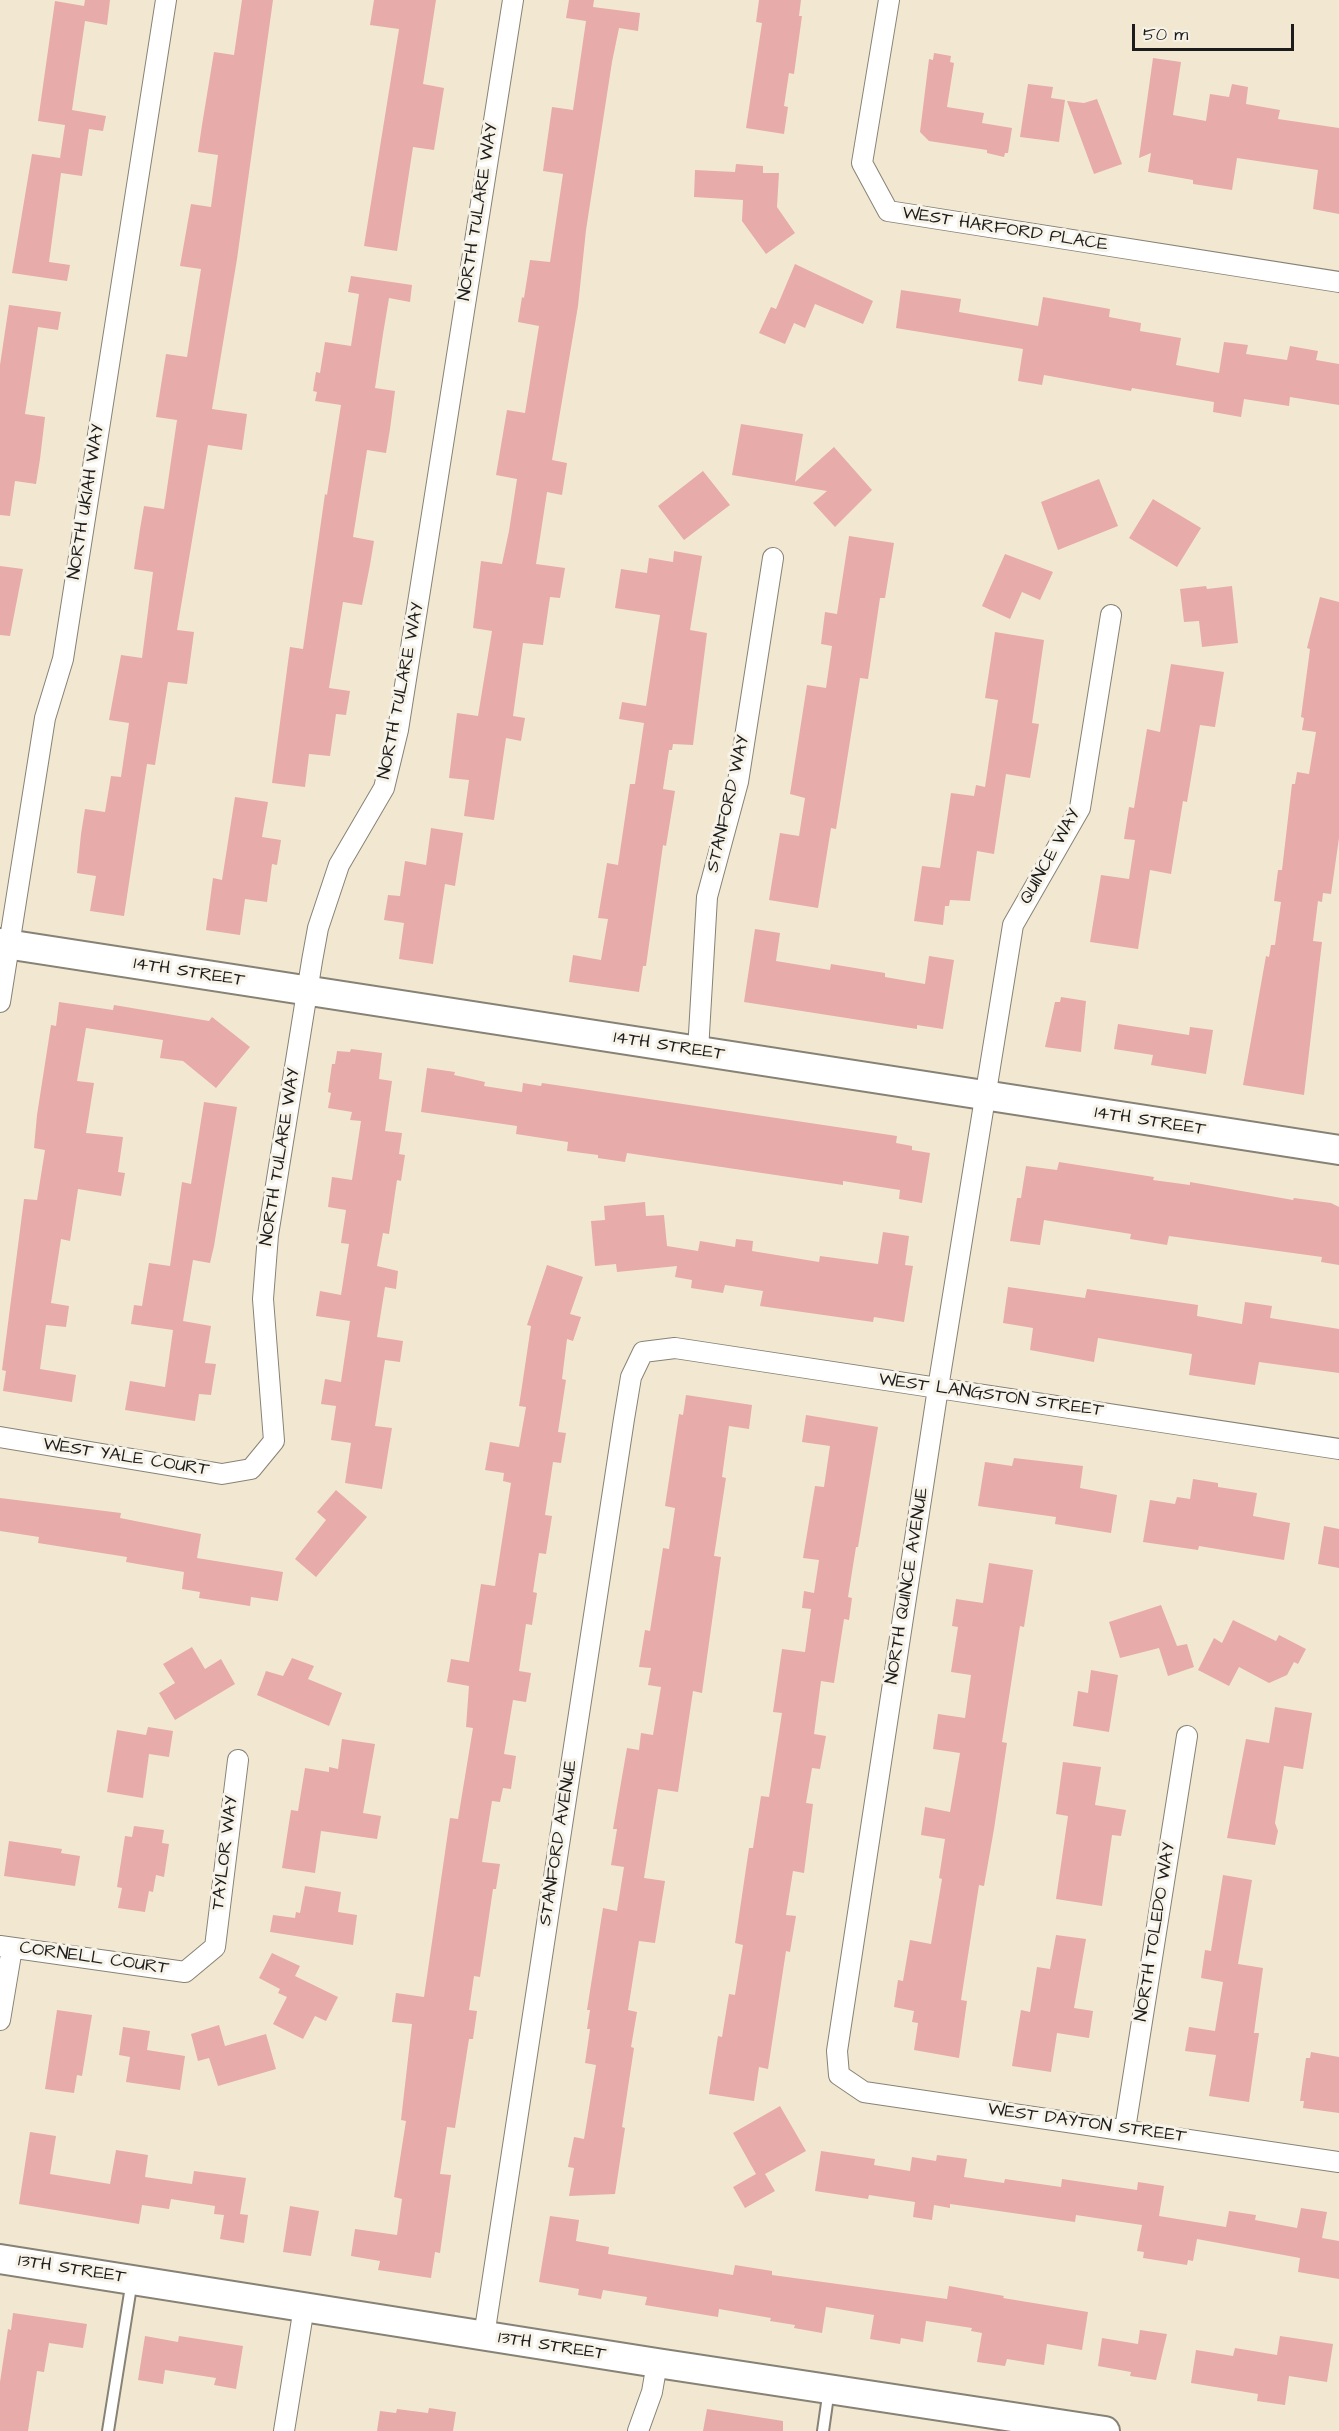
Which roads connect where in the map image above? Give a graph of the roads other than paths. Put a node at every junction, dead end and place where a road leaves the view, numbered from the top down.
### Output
1 (166, 0) edge
2 (513, 0) edge
3 (889, 0) edge
4 (1339, 282) edge
5 (773, 558) dead end
6 (1111, 615) dead end
7 (4, 944) edge
8 (307, 992) junction
9 (0, 1002) edge
10 (698, 1052) junction
11 (984, 1097) junction
12 (1339, 1150) edge
13 (643, 1352) joint
14 (938, 1388) junction
15 (0, 1437) edge
16 (1339, 1449) edge
17 (251, 1469) joint
18 (1187, 1736) dead end
19 (238, 1760) dead end
20 (6, 1947) edge
21 (215, 1947) joint
22 (0, 2020) edge
23 (839, 2075) joint
24 (1125, 2129) junction
25 (1339, 2162) edge
26 (0, 2259) edge
27 (132, 2280) junction
28 (304, 2307) junction
29 (484, 2336) junction
30 (657, 2363) junction
31 (829, 2388) junction
32 (1005, 2423) edge
33 (108, 2431) edge
34 (284, 2431) edge
35 (638, 2431) edge
36 (822, 2431) edge
37 (1105, 2431) edge

1 - 7 street, NORTH UKIAH WAY
2 - 8 street, NORTH TULARE WAY
3 - 4 street, WEST HARFORD PLACE
5 - 10 street, STANFORD WAY
6 - 11 street, QUINCE WAY
7 - 8 street, 14TH STREET
7 - 9 street, NORTH UKIAH WAY
8 - 10 street, 14TH STREET
8 - 17 street, NORTH TULARE WAY
10 - 11 street, 14TH STREET
11 - 12 street, 14TH STREET
11 - 14 street, NORTH QUINCE AVENUE
13 - 14 street, WEST LANGSTON STREET
13 - 29 street, STANFORD AVENUE
14 - 16 street, WEST LANGSTON STREET
14 - 23 street, NORTH QUINCE AVENUE
15 - 17 street, WEST YALE COURT
18 - 24 street, NORTH TOLEDO WAY
19 - 21 street, TAYLOR WAY
20 - 21 street, CORNELL COURT
20 - 22 street
23 - 24 street, WEST DAYTON STREET
24 - 25 street, WEST DAYTON STREET
26 - 27 street, 13TH STREET
27 - 28 street, 13TH STREET
27 - 33 lane
28 - 29 street, 13TH STREET
28 - 34 street
29 - 30 street, 13TH STREET
30 - 31 street, 13TH STREET
30 - 35 street
31 - 32 street, 13TH STREET
31 - 36 lane
32 - 37 street, 13TH STREET

